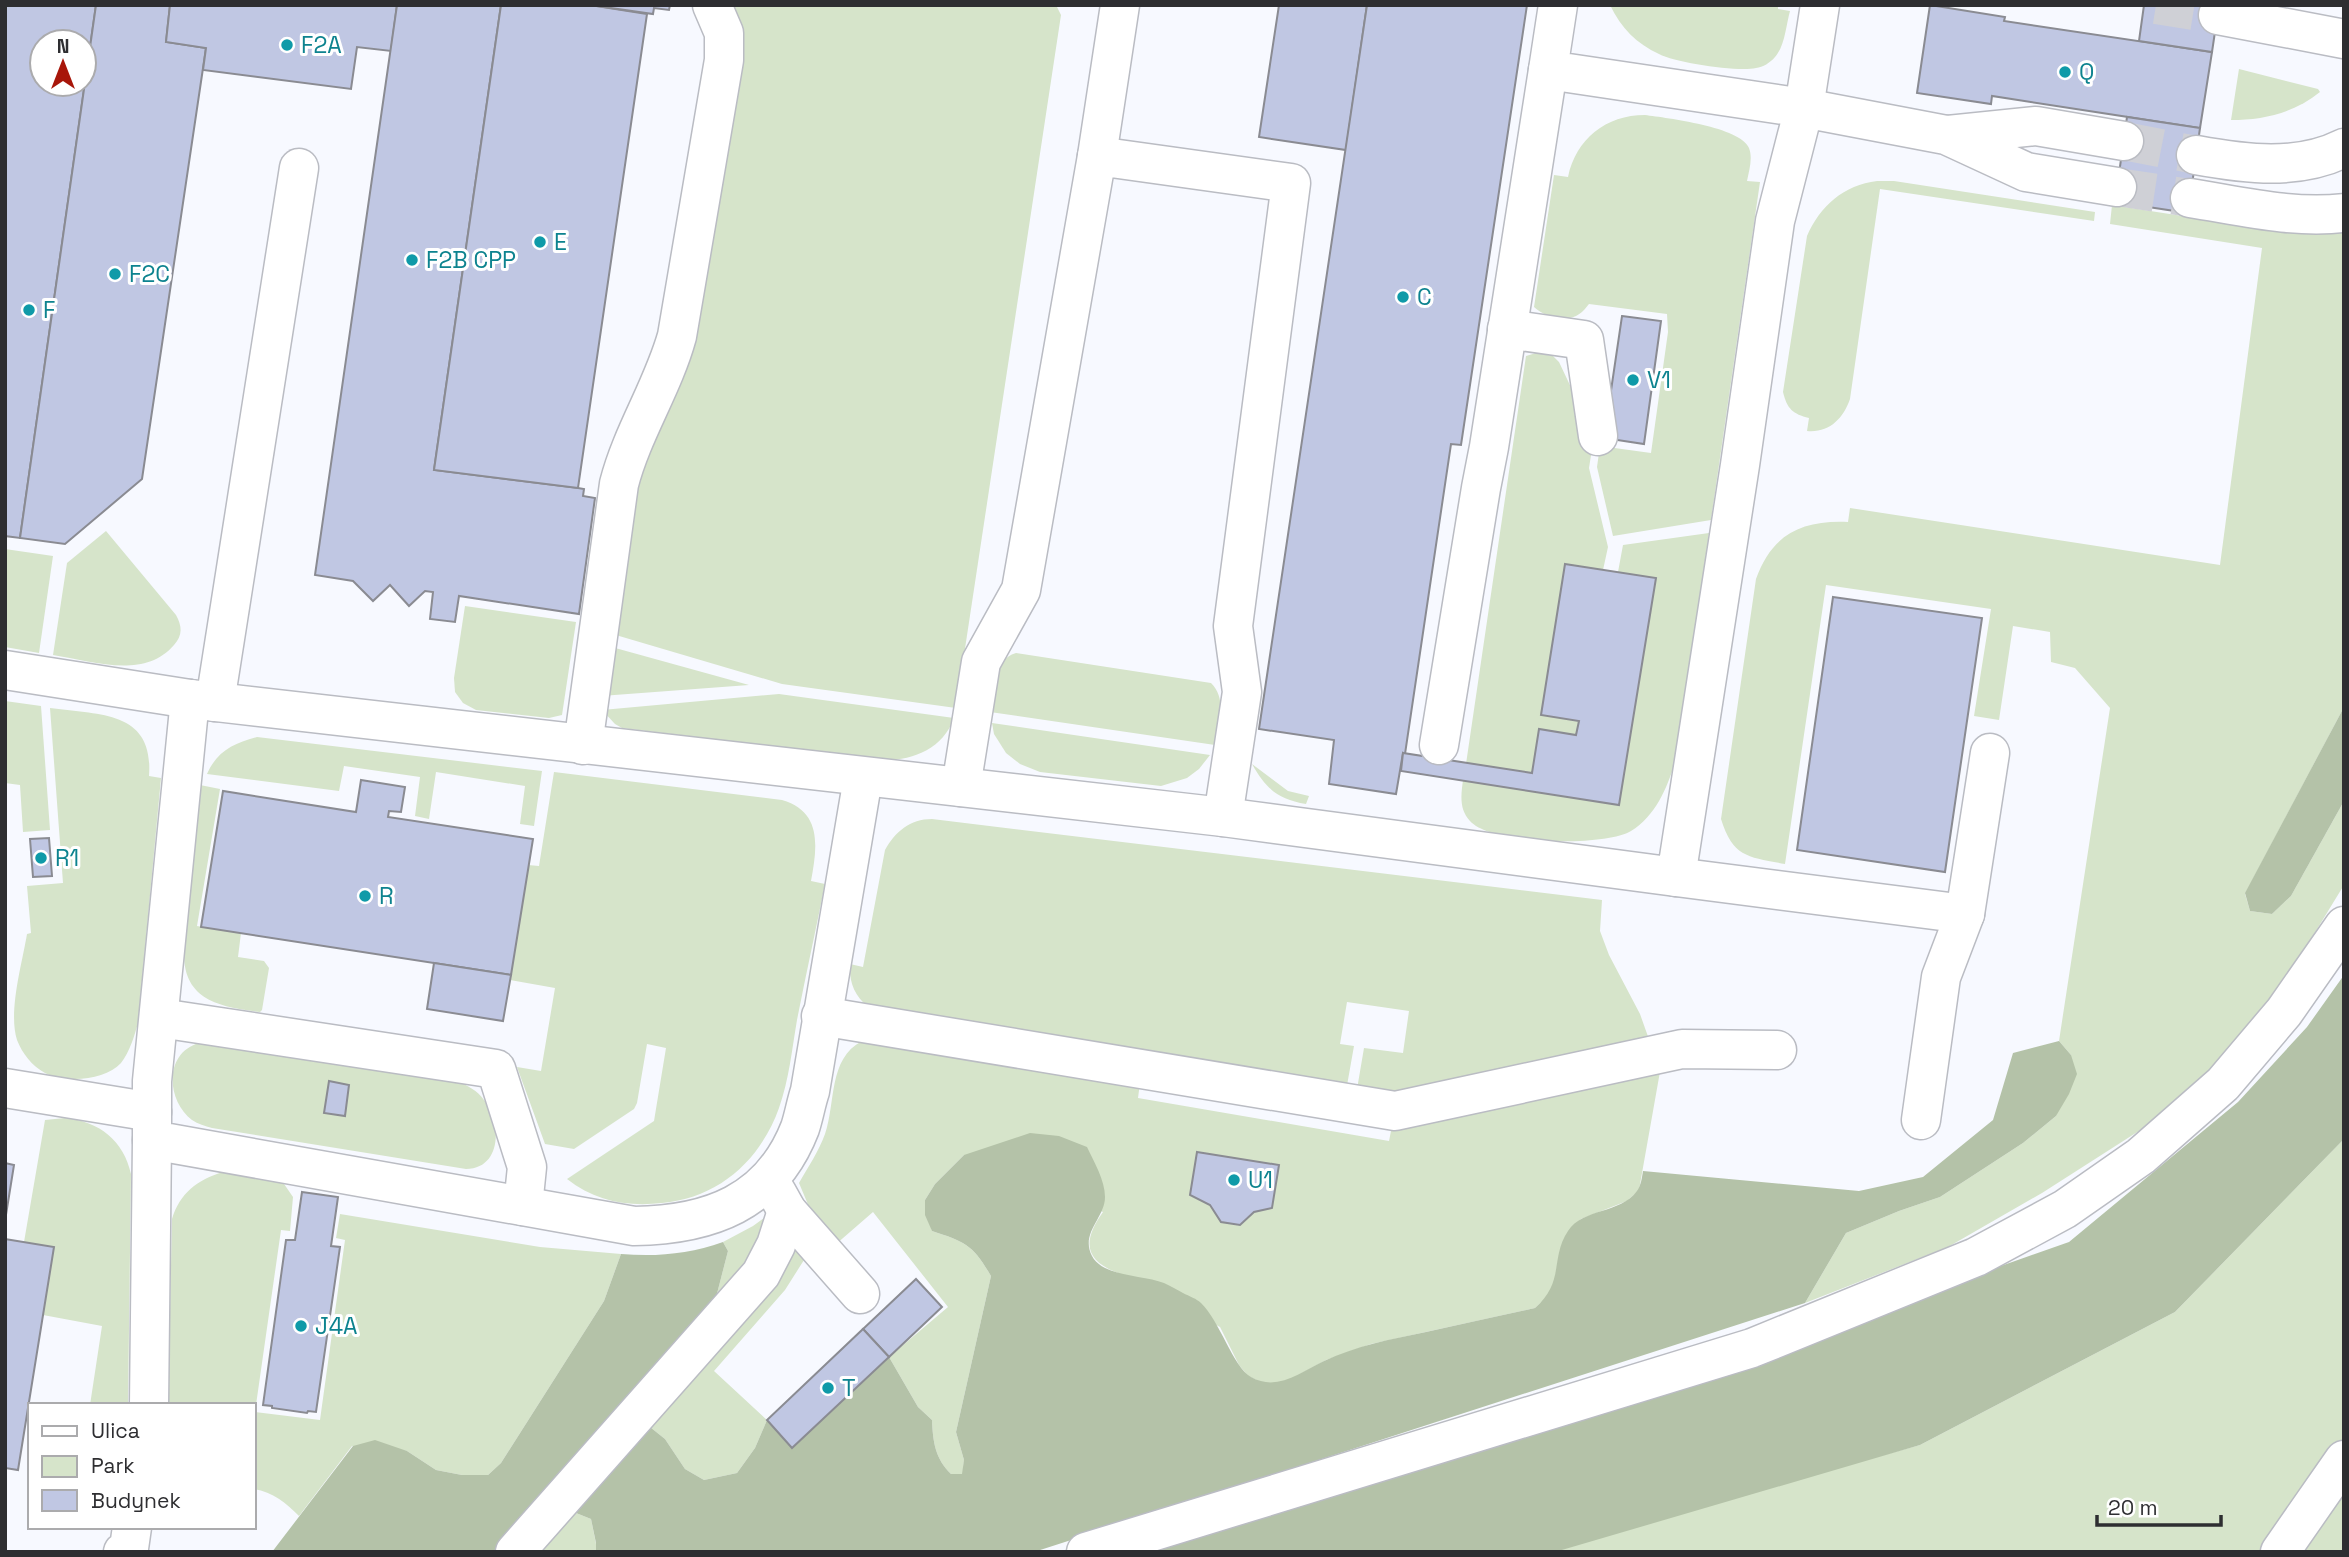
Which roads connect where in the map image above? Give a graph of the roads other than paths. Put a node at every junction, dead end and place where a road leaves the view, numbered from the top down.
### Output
1 (712, 5) edge
2 (1120, 5) edge
3 (1558, 5) edge
4 (1821, 5) edge
5 (2218, 15) tunnel mouth
6 (2333, 27) edge
7 (1548, 70) junction
8 (1804, 108) junction
9 (1946, 135) junction
10 (2123, 141) tunnel mouth
11 (2344, 148) edge
12 (2196, 155) tunnel mouth
13 (1097, 156) junction
14 (299, 168) dead end
15 (2117, 187) tunnel mouth
16 (2190, 198) tunnel mouth
17 (2344, 213) edge
18 (1507, 329) junction
19 (1598, 436) dead end
20 (5, 670) edge
21 (203, 701) junction
22 (583, 745) junction
23 (1439, 745) dead end
24 (1990, 753) dead end
25 (863, 778) junction
26 (961, 787) junction
27 (1223, 817) junction
28 (1676, 877) junction
29 (1965, 914) junction
30 (2344, 926) edge
31 (821, 1016) junction
32 (160, 1018) junction
33 (1777, 1049) dead end
34 (5, 1088) edge
35 (1921, 1120) dead end
36 (152, 1126) junction
37 (778, 1195) junction
38 (523, 1206) junction
39 (860, 1294) dead end
40 (149, 1403) edge
41 (2344, 1460) edge
42 (132, 1529) edge
43 (123, 1552) edge
44 (515, 1552) edge
45 (1086, 1552) edge
46 (2280, 1552) edge

1 - 22 street
2 - 13 street
3 - 7 street
4 - 8 street
5 - 6 street
7 - 8 street
7 - 18 street
8 - 9 street
8 - 28 street
9 - 10 street
9 - 15 street
11 - 12 street
13 - 26 street
13 - 27 street
14 - 21 street
16 - 17 street
18 - 19 street
18 - 23 street
20 - 21 street
21 - 22 street
21 - 32 street
22 - 25 street
24 - 29 street
25 - 26 street
25 - 31 street
26 - 27 street
27 - 28 street
28 - 29 street
29 - 35 street
30 - 45 street
31 - 33 street
31 - 37 street
32 - 36 street
32 - 38 street
34 - 36 street
36 - 38 street
36 - 40 street
37 - 38 street
37 - 39 street
37 - 44 street
41 - 46 street
42 - 43 street

